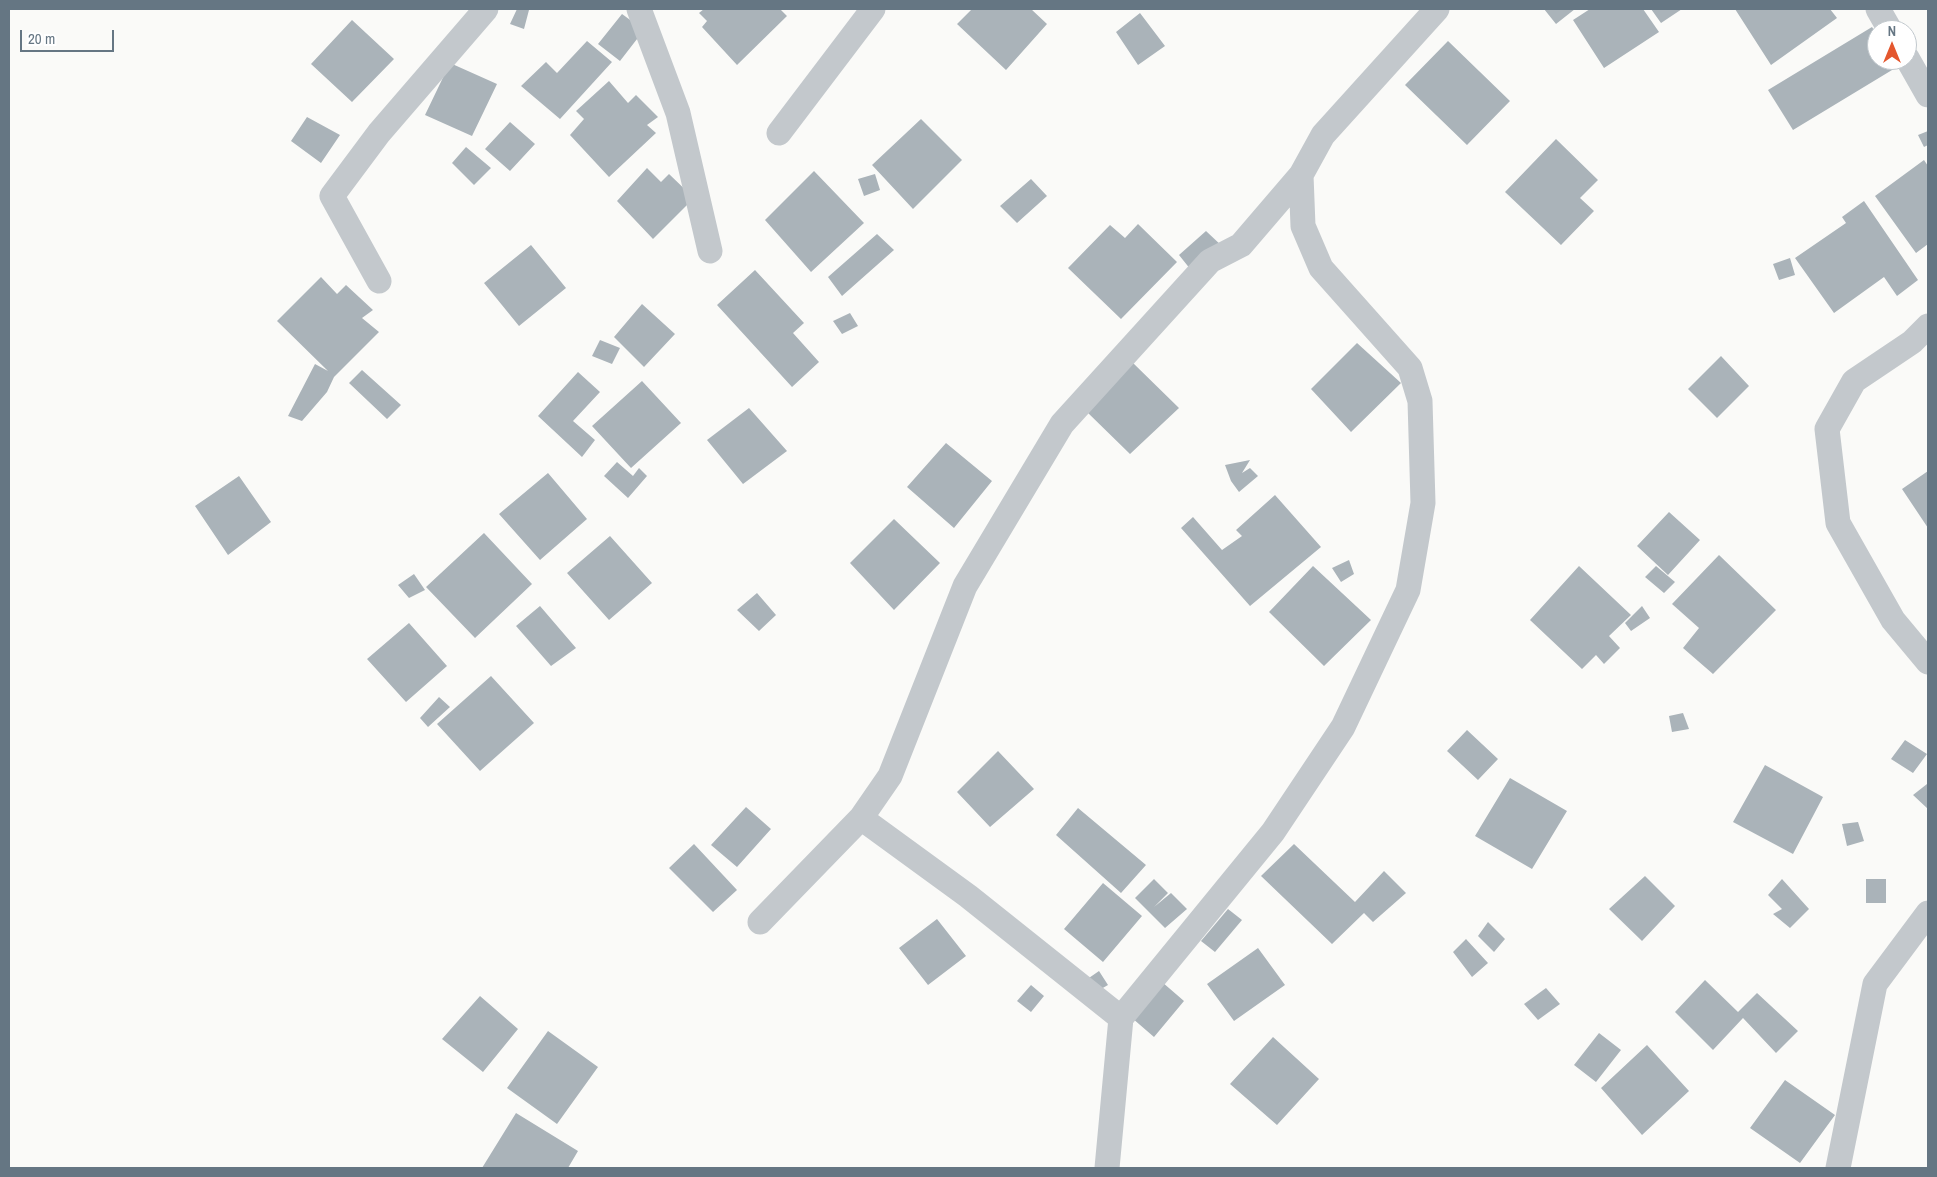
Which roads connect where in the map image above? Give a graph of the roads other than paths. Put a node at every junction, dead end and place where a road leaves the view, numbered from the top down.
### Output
1 (486, 9) edge
2 (639, 9) edge
3 (874, 9) edge
4 (1437, 9) edge
5 (1878, 9) edge
6 (1884, 20) edge
7 (1914, 70) edge
8 (1928, 95) edge
9 (779, 133) dead end
10 (1301, 174) junction
11 (710, 251) dead end
12 (379, 281) dead end
13 (1928, 326) edge
14 (1928, 662) edge
15 (861, 818) junction
16 (1928, 913) edge
17 (760, 922) dead end
18 (1121, 1018) junction
19 (1107, 1168) edge
20 (1838, 1168) edge

1 - 12 street
2 - 11 street
3 - 9 street
4 - 10 street
5 - 6 street
7 - 8 street
10 - 15 street
10 - 18 street
13 - 14 street
15 - 17 street
15 - 18 street
16 - 20 street
18 - 19 street

